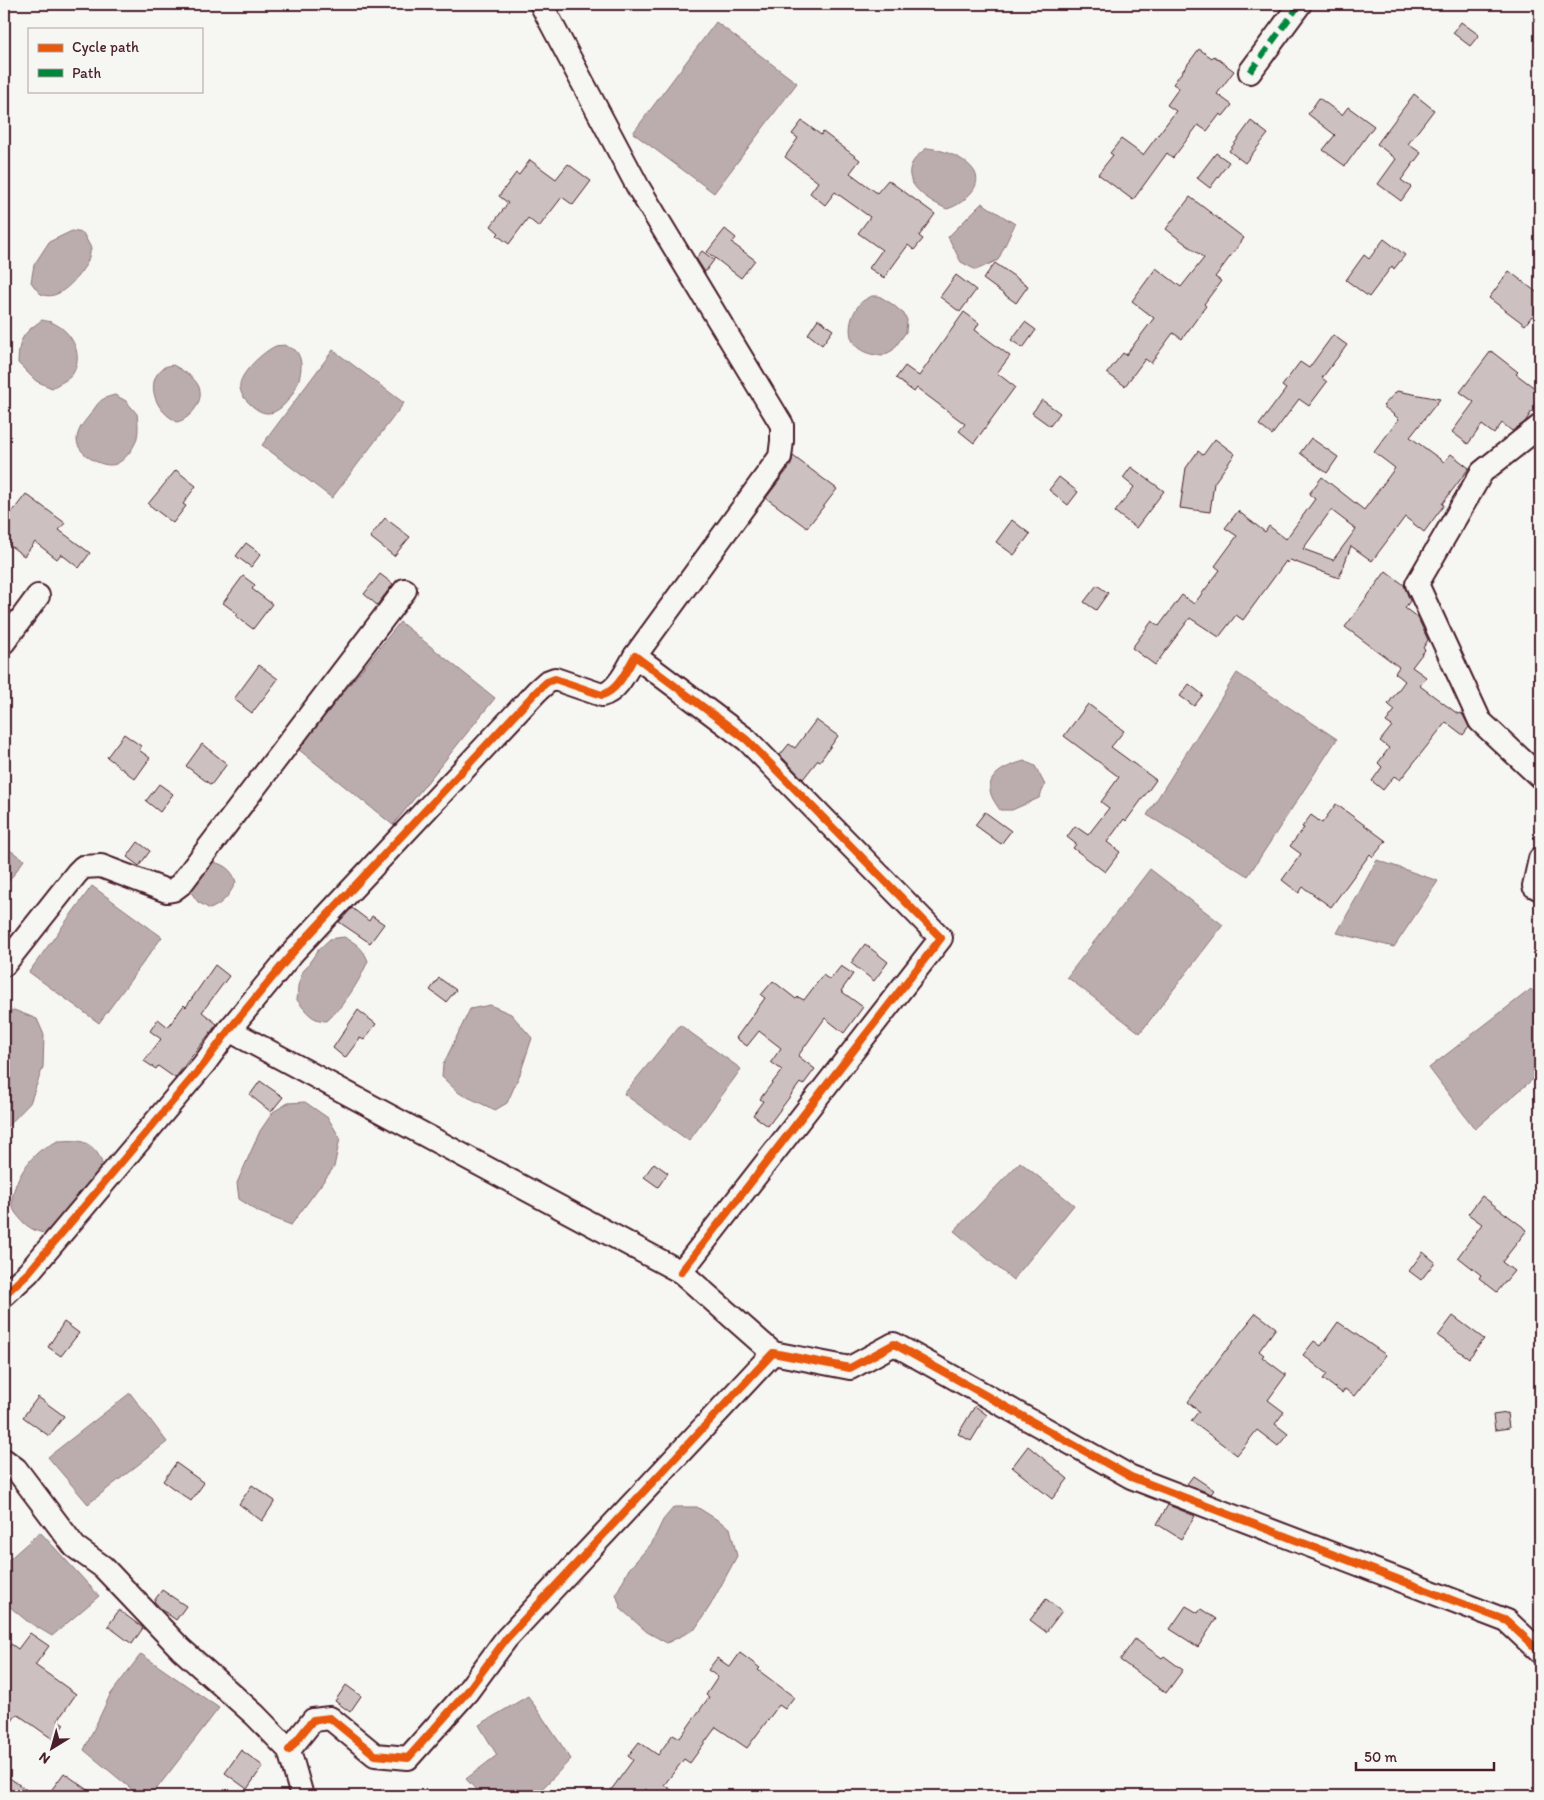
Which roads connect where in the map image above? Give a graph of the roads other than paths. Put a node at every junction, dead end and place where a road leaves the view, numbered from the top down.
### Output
1 (541, 4) edge
2 (1300, 4) edge
3 (1250, 72) dead end
4 (1540, 426) edge
5 (405, 590) dead end
6 (38, 596) dead end
7 (4, 642) edge
8 (635, 656) junction
9 (1540, 777) edge
10 (1540, 859) edge
11 (1540, 889) edge
12 (4, 965) edge
13 (229, 1030) junction
14 (681, 1272) junction
15 (4, 1295) edge
16 (773, 1353) junction
17 (4, 1460) edge
18 (1540, 1652) edge
19 (289, 1750) junction
20 (302, 1796) edge

1 - 8 street
2 - 3 street
4 - 9 street
5 - 12 street
6 - 7 street
8 - 13 street
8 - 14 street
10 - 11 street
13 - 14 street
13 - 15 street
14 - 16 street
16 - 18 street
16 - 19 street
17 - 19 street
19 - 20 street

